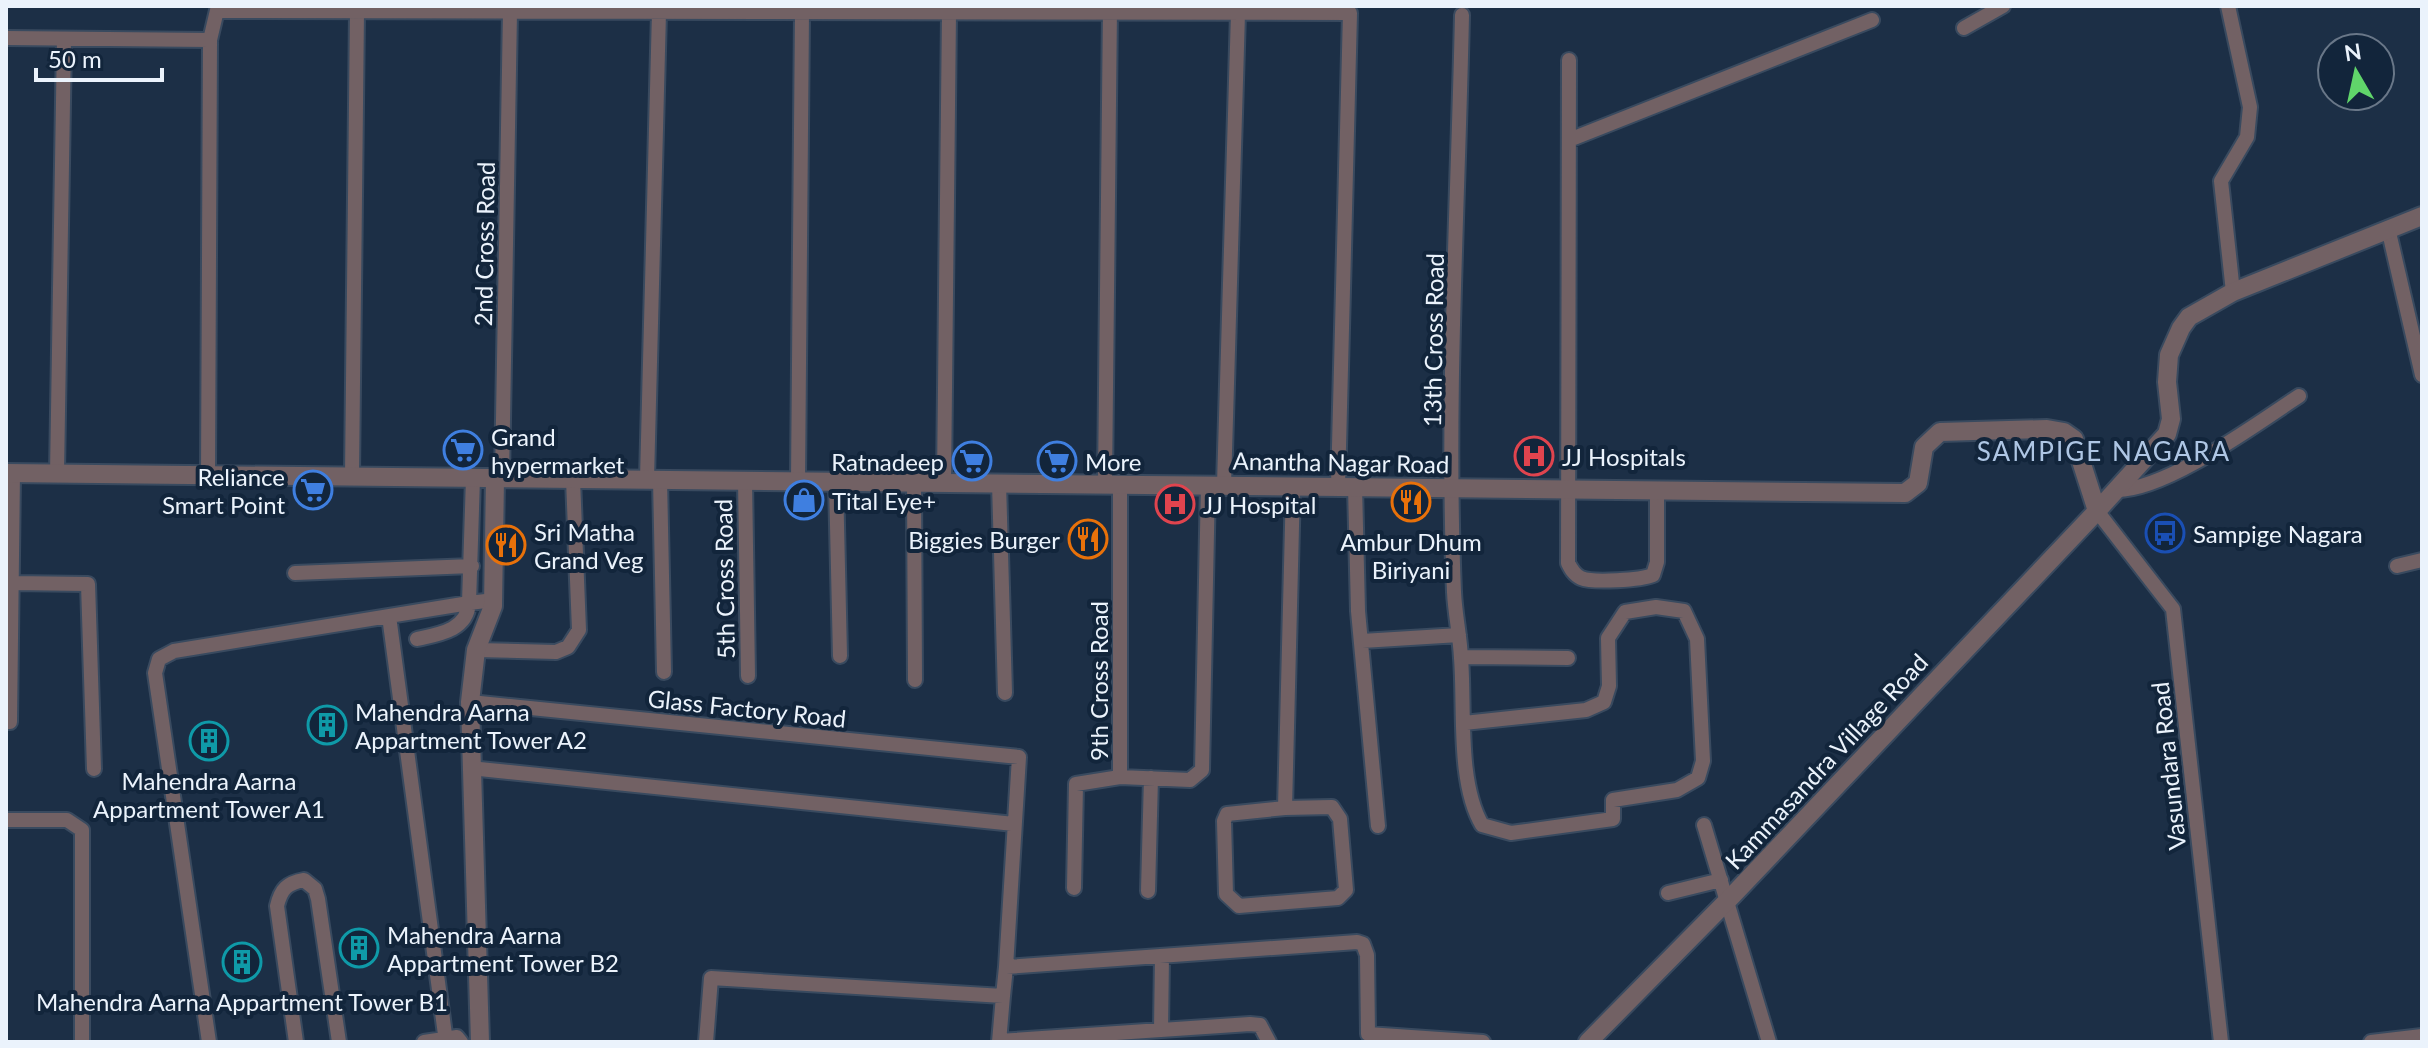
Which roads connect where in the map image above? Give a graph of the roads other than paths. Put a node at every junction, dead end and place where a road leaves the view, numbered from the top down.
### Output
1 (2003, 6) edge
2 (2228, 6) edge
3 (218, 8) edge
4 (1300, 9) edge
5 (1110, 10) edge
6 (357, 11) junction
7 (510, 11) junction
8 (659, 12) junction
9 (802, 12) junction
10 (949, 12) junction
11 (1238, 13) junction
12 (1462, 15) dead end
13 (1872, 20) dead end
14 (1964, 28) dead end
15 (6, 38) edge
16 (64, 40) junction
17 (210, 40) junction
18 (1569, 60) dead end
19 (1569, 140) junction
20 (2422, 216) edge
21 (2388, 228) junction
22 (2233, 292) junction
23 (2422, 375) edge
24 (2299, 396) dead end
25 (10, 473) edge
26 (57, 474) junction
27 (208, 475) junction
28 (352, 476) junction
29 (473, 478) junction
30 (499, 478) junction
31 (573, 479) junction
32 (654, 479) junction
33 (745, 480) junction
34 (798, 481) junction
35 (836, 481) junction
36 (914, 482) junction
37 (944, 482) junction
38 (999, 483) junction
39 (1112, 483) junction
40 (1216, 485) junction
41 (1293, 486) junction
42 (1347, 486) junction
43 (1452, 487) junction
44 (1569, 488) junction
45 (1657, 489) junction
46 (2117, 490) junction
47 (2097, 511) junction
48 (2422, 560) edge
49 (472, 566) junction
50 (2397, 566) dead end
51 (295, 573) dead end
52 (12, 583) junction
53 (494, 600) junction
54 (469, 603) junction
55 (389, 616) junction
56 (1459, 635) junction
57 (417, 639) dead end
58 (1362, 641) junction
59 (476, 650) junction
60 (840, 656) dead end
61 (1461, 657) junction
62 (1568, 658) dead end
63 (664, 672) dead end
64 (748, 676) dead end
65 (915, 680) dead end
66 (1005, 693) dead end
67 (470, 702) junction
68 (6, 722) edge
69 (1464, 723) junction
70 (470, 768) junction
71 (94, 769) dead end
72 (1120, 777) junction
73 (1151, 778) junction
74 (1285, 808) junction
75 (6, 820) edge
76 (1014, 824) junction
77 (1704, 825) dead end
78 (1378, 826) dead end
79 (1721, 880) junction
80 (1074, 888) dead end
81 (1148, 891) dead end
82 (1668, 893) dead end
83 (1727, 901) junction
84 (1162, 956) junction
85 (1006, 967) junction
86 (1003, 996) junction
87 (1161, 1030) junction
88 (1207, 1035) edge
89 (2422, 1036) edge
90 (445, 1040) edge
91 (999, 1041) edge
92 (82, 1042) edge
93 (209, 1042) edge
94 (296, 1042) edge
95 (339, 1042) edge
96 (424, 1042) edge
97 (461, 1042) edge
98 (480, 1042) edge
99 (706, 1042) edge
100 (1269, 1042) edge
101 (1483, 1042) edge
102 (1588, 1042) edge
103 (1769, 1042) edge
104 (2221, 1042) edge
105 (2371, 1042) edge

1 - 14 street
2 - 22 street
3 - 6 street
3 - 17 street
4 - 11 street
4 - 42 street
5 - 10 street
5 - 11 street
5 - 39 street, 9th Cross Road
6 - 7 street
6 - 28 street
7 - 8 street
7 - 30 street, 2nd Cross Road
8 - 9 street
8 - 32 street
9 - 10 street
9 - 34 street
10 - 37 street
11 - 40 street
12 - 43 street, 13th Cross Road
13 - 19 street
15 - 16 street
16 - 17 street
16 - 26 street
17 - 27 street
18 - 19 street
19 - 44 street
20 - 21 street
21 - 22 street
21 - 23 street
22 - 46 street
24 - 46 street
25 - 26 street, Anantha Nagar Road
25 - 52 street
26 - 27 street, Anantha Nagar Road
27 - 28 street, Anantha Nagar Road
28 - 29 street, Anantha Nagar Road
29 - 30 street, Anantha Nagar Road
29 - 49 street
30 - 31 street, Anantha Nagar Road
30 - 53 street
31 - 32 street, Anantha Nagar Road
31 - 59 street
32 - 33 street, Anantha Nagar Road
32 - 63 street
33 - 34 street, Anantha Nagar Road
33 - 64 street, 5th Cross Road
34 - 35 street, Anantha Nagar Road
35 - 36 street, Anantha Nagar Road
35 - 60 street
36 - 37 street, Anantha Nagar Road
36 - 65 street
37 - 38 street, Anantha Nagar Road
38 - 39 street, Anantha Nagar Road
38 - 66 street
39 - 40 street, Anantha Nagar Road
39 - 72 street, 9th Cross Road
40 - 41 street, Anantha Nagar Road
40 - 73 street
41 - 42 street, Anantha Nagar Road
41 - 74 street
42 - 43 street, Anantha Nagar Road
42 - 58 street
43 - 44 street, Anantha Nagar Road
43 - 56 street, 13th Cross Road
44 - 45 street, Anantha Nagar Road
44 - 45 street
45 - 47 street, Anantha Nagar Road
46 - 47 street
47 - 83 street, Kammasandra Village Road
47 - 104 street, Vasundara Road
48 - 50 street
49 - 51 street
49 - 54 street
52 - 68 street
52 - 71 street
53 - 54 street
53 - 59 street
54 - 55 street
54 - 57 street
55 - 90 street
55 - 93 street
56 - 58 street
56 - 61 street, 13th Cross Road
58 - 78 street
59 - 67 street
61 - 62 street
61 - 69 street, 13th Cross Road
67 - 70 street
67 - 76 street, Glass Factory Road
69 - 69 street, 13th Cross Road
70 - 76 street
70 - 98 street
72 - 73 street
72 - 80 street, 9th Cross Road
73 - 81 street
74 - 74 street
75 - 92 street
76 - 85 street
77 - 79 street
79 - 82 street
79 - 83 street
83 - 102 street, Kammasandra Village Road
83 - 103 street
84 - 85 street
84 - 87 street
84 - 101 street
85 - 86 street
86 - 91 street
86 - 99 street
87 - 88 street
87 - 91 street
88 - 100 street
89 - 105 street
90 - 96 street
90 - 97 street
94 - 95 street

